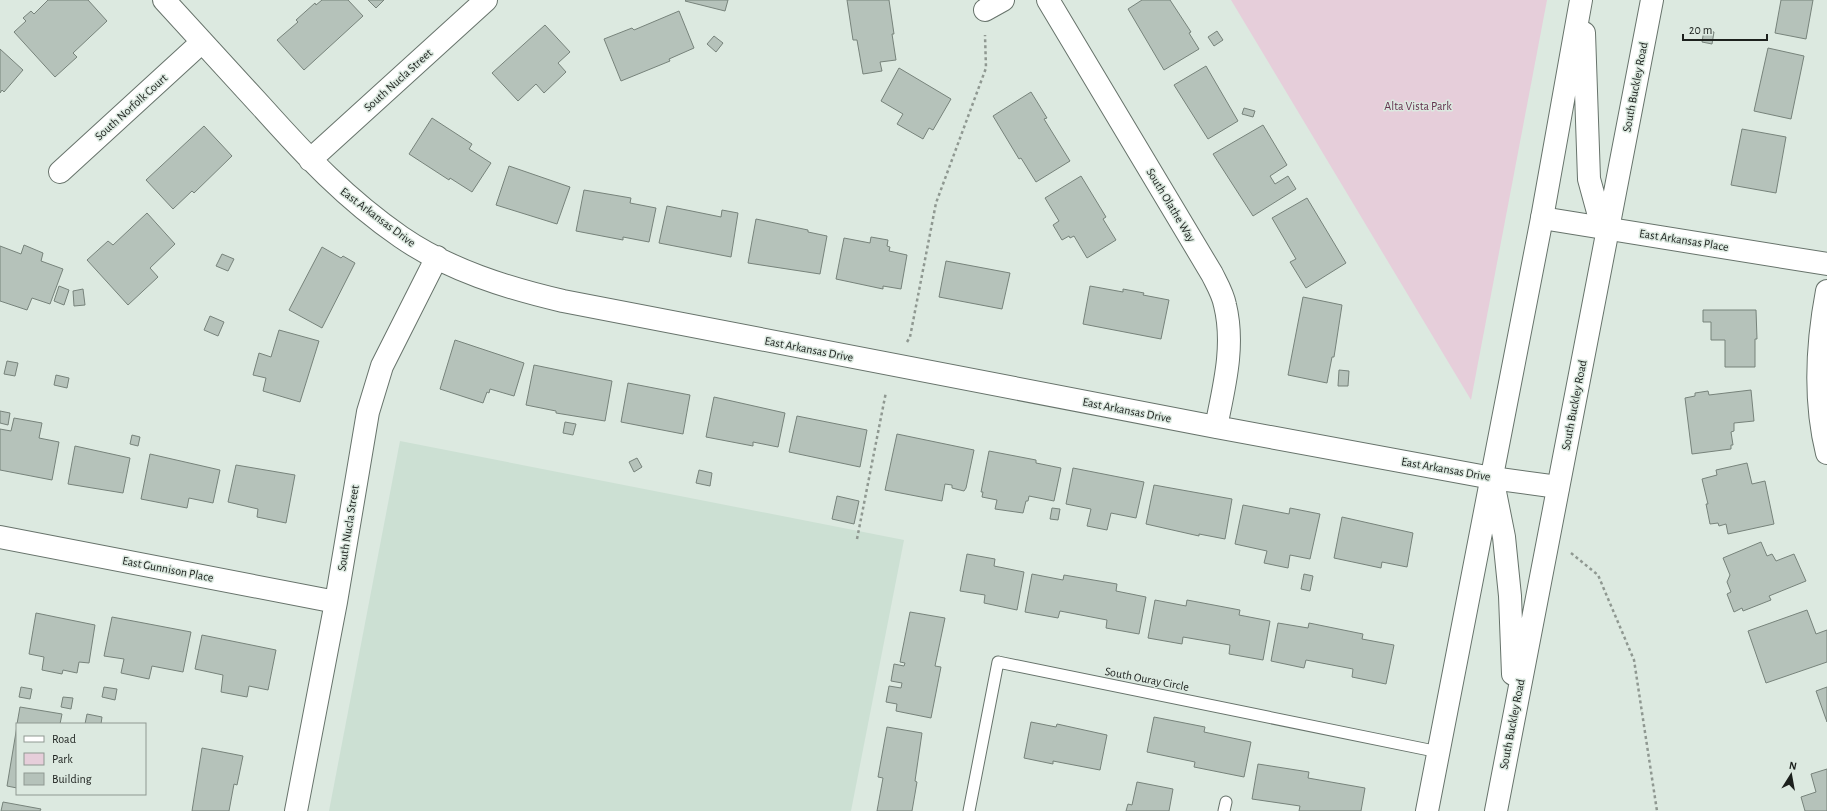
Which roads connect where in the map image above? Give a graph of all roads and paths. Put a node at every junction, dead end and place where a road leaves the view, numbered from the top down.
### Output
1 (164, 0) edge
2 (486, 0) edge
3 (1048, 0) edge
4 (1582, 0) edge
5 (1652, 0) edge
6 (994, 5) edge
7 (202, 42) junction
8 (310, 160) junction
9 (60, 172) dead end
10 (1542, 218) junction
11 (1608, 228) junction
12 (437, 257) junction
13 (1827, 264) edge
14 (1827, 291) edge
15 (896, 366) junction
16 (886, 392) dead end
17 (1216, 427) junction
18 (1827, 453) edge
19 (1492, 478) junction
20 (1558, 487) junction
21 (0, 537) edge
22 (857, 539) dead end
23 (1571, 552) dead end
24 (336, 602) junction
25 (1515, 711) junction
26 (1439, 752) junction
27 (296, 811) edge
28 (969, 811) edge
29 (1427, 811) edge
30 (1496, 811) edge
31 (1657, 811) edge

1 - 7 street, East Arkansas Drive
2 - 8 street, South Nucla Street
3 - 17 street, South Olathe Way
4 - 10 street
4 - 11 street
5 - 11 street, South Buckley Road
6 - 15 path
7 - 8 street, East Arkansas Drive
7 - 9 street, South Norfolk Court
8 - 12 street, East Arkansas Drive
10 - 11 street, East Arkansas Place
10 - 19 street
11 - 13 street, East Arkansas Place
11 - 20 street, South Buckley Road
12 - 15 street, East Arkansas Drive
12 - 24 street, South Nucla Street
14 - 18 street
15 - 17 street, East Arkansas Drive
16 - 22 path
17 - 19 street, East Arkansas Drive
19 - 20 street, East Arkansas Drive
19 - 25 street
19 - 26 street
20 - 25 street, South Buckley Road
21 - 24 street, East Gunnison Place
23 - 31 path
24 - 27 street, South Nucla Street
25 - 30 street, South Buckley Road
26 - 28 lane, South Ouray Circle
26 - 29 street

